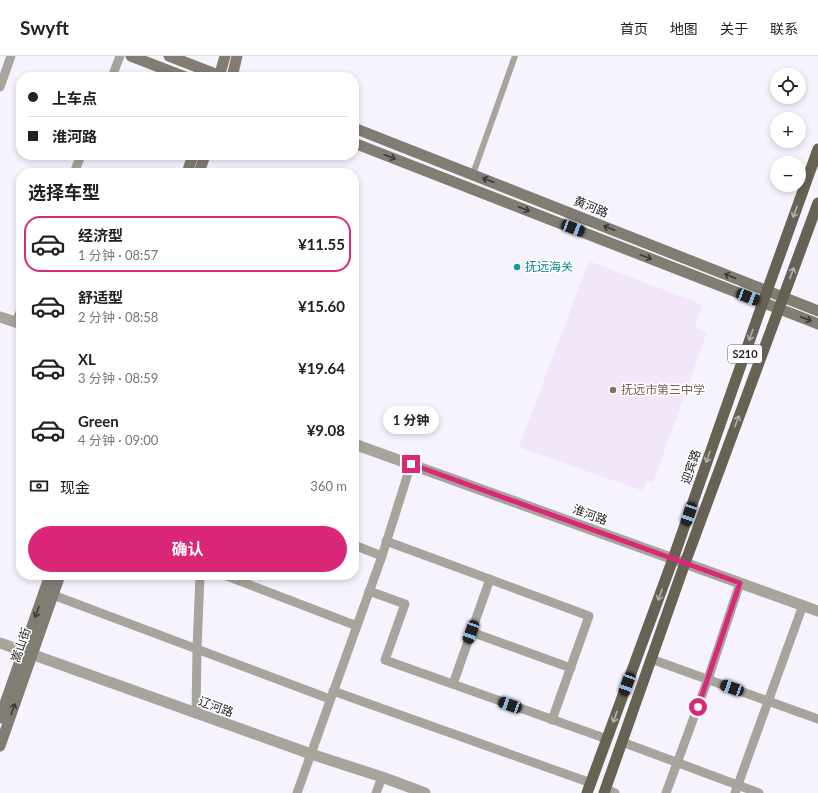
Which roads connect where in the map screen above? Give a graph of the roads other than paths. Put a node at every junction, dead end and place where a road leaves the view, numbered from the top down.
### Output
1 (11, 56) edge
2 (120, 56) edge
3 (131, 56) edge
4 (169, 56) edge
5 (225, 56) edge
6 (237, 56) edge
7 (515, 56) edge
8 (114, 72) edge
9 (172, 72) edge
10 (209, 72) edge
11 (222, 72) edge
12 (233, 72) edge
13 (0, 87) edge
14 (359, 130) edge
15 (359, 145) edge
16 (818, 149) edge
17 (473, 174) junction
18 (818, 203) edge
19 (767, 291) junction
20 (783, 297) junction
21 (763, 302) junction
22 (779, 309) junction
23 (818, 311) edge
24 (0, 317) edge
25 (16, 322) edge
26 (818, 324) edge
27 (359, 446) edge
28 (411, 464) junction
29 (386, 541) junction
30 (359, 547) edge
31 (382, 556) junction
32 (673, 559) junction
33 (685, 563) junction
34 (490, 579) junction
35 (49, 580) edge
36 (58, 580) edge
37 (200, 580) edge
38 (237, 580) edge
39 (740, 583) junction
40 (369, 590) junction
41 (53, 595) junction
42 (803, 605) junction
43 (818, 611) edge
44 (357, 626) junction
45 (471, 632) junction
46 (0, 643) edge
47 (197, 648) junction
48 (28, 653) junction
49 (651, 659) junction
50 (571, 668) junction
51 (708, 679) junction
52 (453, 684) junction
53 (332, 695) junction
54 (769, 701) junction
55 (196, 714) junction
56 (0, 718) edge
57 (818, 719) edge
58 (552, 720) junction
59 (607, 739) junction
60 (622, 742) junction
61 (0, 746) edge
62 (311, 754) junction
63 (677, 762) junction
64 (382, 777) junction
65 (589, 788) edge
66 (736, 789) edge
67 (608, 792) edge
68 (297, 793) edge
69 (376, 793) edge
70 (425, 793) edge
71 (666, 793) edge
72 (759, 793) edge

1 - 13 street
2 - 8 street
3 - 9 main road
4 - 10 main road
5 - 11 main road
6 - 12 main road
7 - 17 street
14 - 17 main road, 黄河路
15 -> 21 main road
16 -> 19 main road, 迎宾路 / S210
19 -> 17 main road, 黄河路
20 -> 18 main road, S210
19 - 20 main road, 黄河路
19 - 21 main road, 迎宾路 / S210
20 - 22 main road, S210
20 - 23 main road, 黄河路
21 - 22 main road
21 -> 32 main road, 迎宾路 / S210
22 -> 26 main road
33 -> 22 main road, S210
24 - 25 street
27 - 28 street, 淮河路
28 - 29 street
28 - 32 street, 淮河路
29 - 31 street
29 - 34 street
30 - 31 street
31 - 40 street
32 - 33 street, 淮河路
32 -> 59 main road, 迎宾路 / S210
33 - 39 street, 淮河路
33 - 49 main road, S210
34 - 45 street
34 - 50 street
35 -> 48 main road, 嵩山街
36 - 41 main road, 嵩山街
37 - 47 street
38 - 44 street
39 - 42 street, 淮河路
39 - 51 street
40 - 44 street
40 - 52 street
41 - 47 street
41 - 48 main road, 嵩山街
42 - 43 street, 淮河路
42 - 54 street
44 - 53 street
45 - 50 street
45 - 52 street
46 - 48 street, 辽河路
47 - 53 street
47 - 55 street
48 - 55 street, 辽河路
48 - 56 main road, 嵩山街
61 -> 48 main road, 嵩山街
49 - 51 street
49 - 60 main road, S210
50 - 58 street
51 - 54 street
51 - 63 street
52 - 58 street
53 - 62 street
53 - 65 street
54 - 57 street
54 - 66 street
55 - 62 street, 辽河路
58 - 59 street
59 - 65 main road, 迎宾路 / S210
60 - 63 street
60 - 67 main road, S210
62 - 64 street, 辽河路
62 - 68 street
63 - 66 street
63 - 71 street
64 - 69 street
64 - 70 street, 辽河路
66 - 72 street

